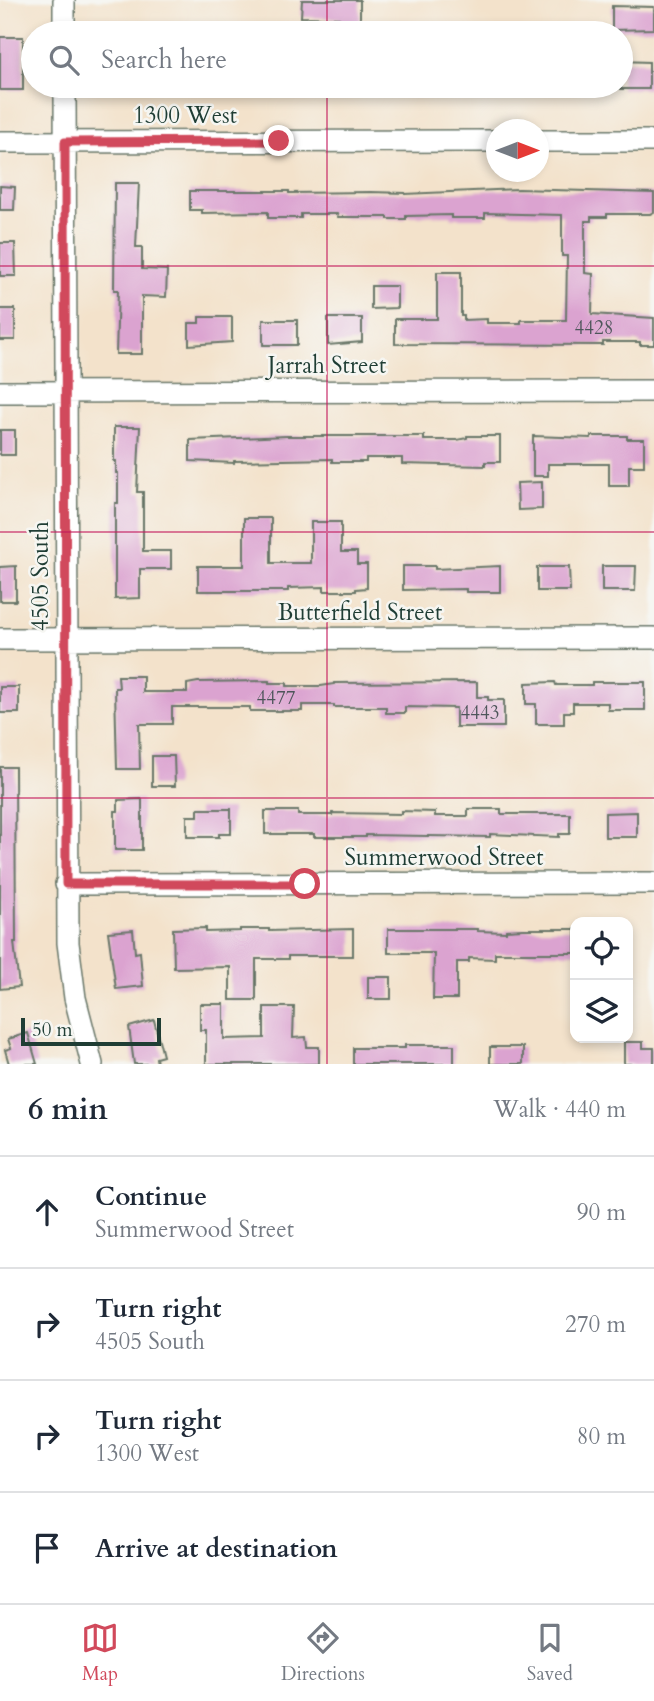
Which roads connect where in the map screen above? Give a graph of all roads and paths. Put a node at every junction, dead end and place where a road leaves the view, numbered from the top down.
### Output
1 (64, 0) edge
2 (64, 21) edge
3 (65, 98) edge
4 (486, 141) edge
5 (549, 141) edge
6 (654, 141) edge
7 (0, 142) edge
8 (65, 142) junction
9 (654, 391) edge
10 (0, 392) edge
11 (66, 392) junction
12 (66, 638) junction
13 (654, 638) edge
14 (0, 639) edge
15 (654, 883) edge
16 (66, 884) junction
17 (92, 1064) edge

1 - 2 street
3 - 8 street, 4505 South
4 - 8 street, 1300 West
5 - 6 street
7 - 8 street, 1300 West
8 - 11 street, 4505 South
9 - 11 street, Jarrah Street
10 - 11 street, Jarrah Street
11 - 12 street, 4505 South
12 - 13 street, Butterfield Street
12 - 14 street, Butterfield Street
12 - 16 street, 4505 South
15 - 16 street, Summerwood Street
16 - 17 street, 4505 South

